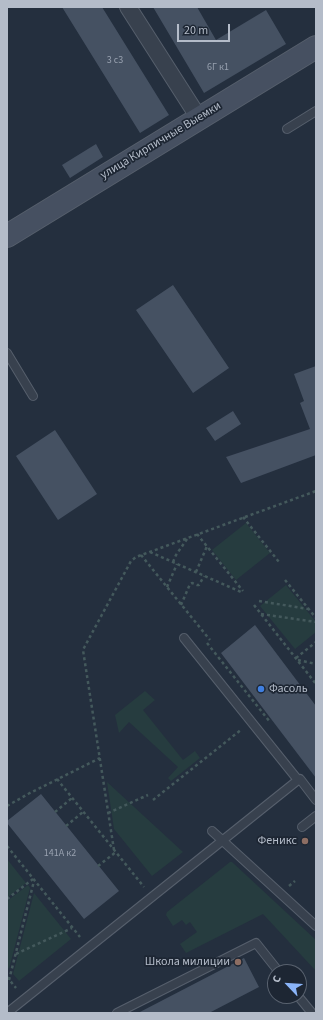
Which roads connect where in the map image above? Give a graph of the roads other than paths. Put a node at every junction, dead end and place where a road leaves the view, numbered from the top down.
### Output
1 (128, 7) edge
2 (316, 47) edge
3 (316, 111) edge
4 (199, 118) junction
5 (287, 129) dead end
6 (7, 236) edge
7 (7, 353) edge
8 (33, 396) dead end
9 (184, 638) dead end
10 (298, 780) junction
11 (316, 800) edge
12 (316, 816) edge
13 (302, 827) dead end
14 (212, 831) dead end
15 (223, 840) junction
16 (316, 926) edge
17 (273, 964) edge
18 (305, 1004) edge
19 (7, 1013) edge
20 (117, 1013) edge
21 (312, 1013) edge

1 - 4 street
2 - 4 street, улица Кирпичные Выемки
3 - 5 lane
4 - 6 street, улица Кирпичные Выемки
7 - 8 lane
9 - 10 lane
10 - 11 lane
10 - 15 lane
12 - 13 lane
14 - 15 lane
15 - 16 lane
15 - 19 lane
17 - 20 lane
18 - 21 lane

